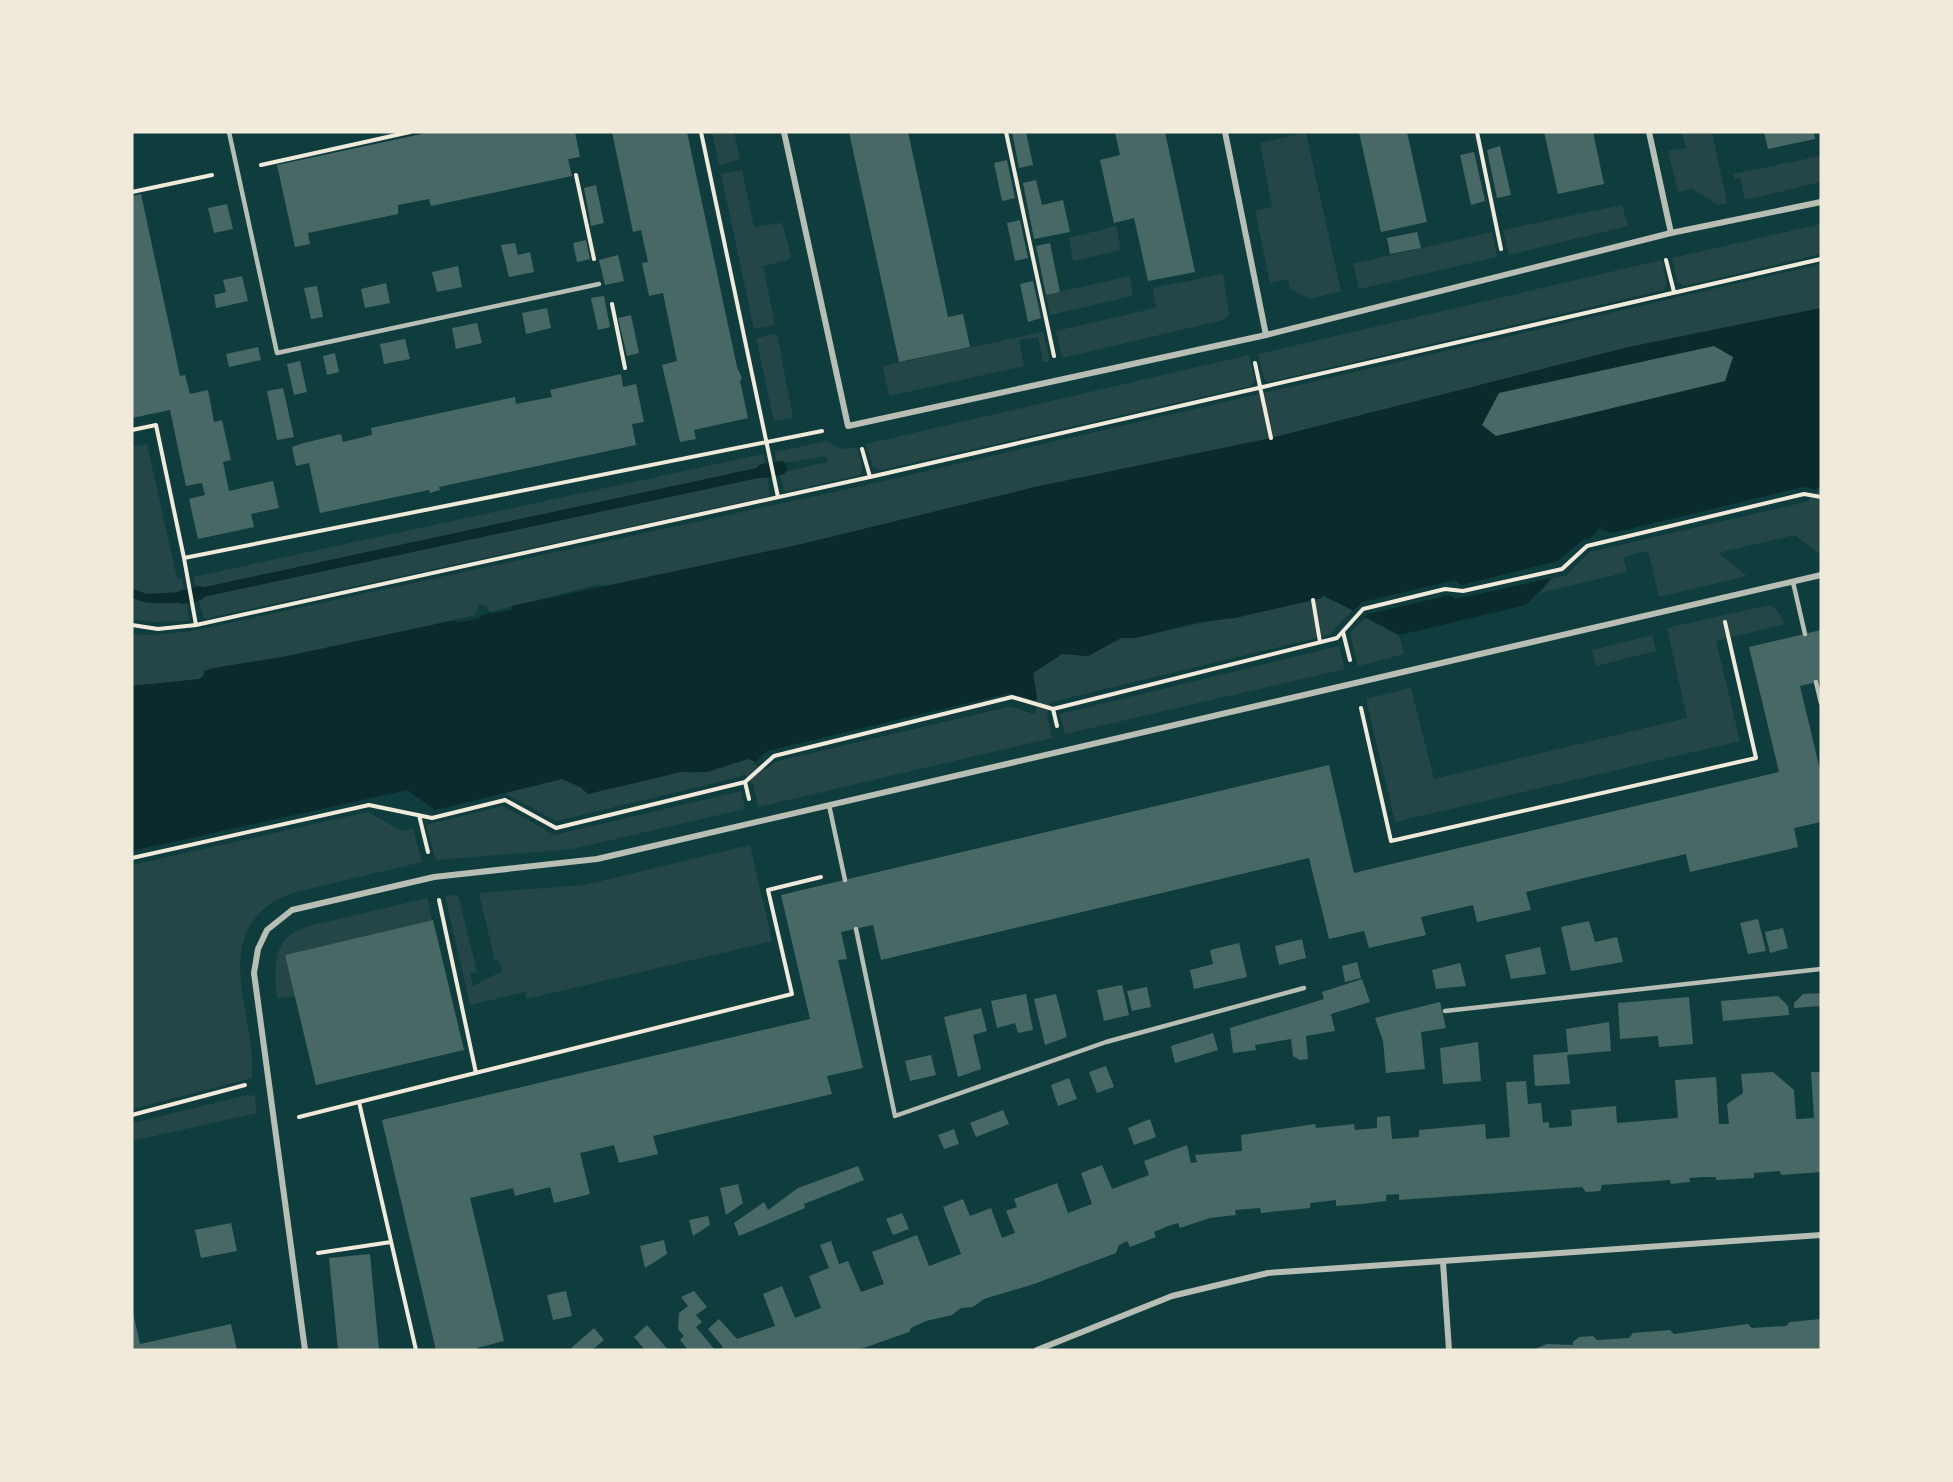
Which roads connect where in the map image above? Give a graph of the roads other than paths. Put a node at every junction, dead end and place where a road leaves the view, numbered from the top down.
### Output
1 (229, 132) edge
2 (784, 132) edge
3 (1225, 132) edge
4 (1649, 132) edge
5 (1821, 202) edge
6 (1671, 233) junction
7 (599, 284) dead end
8 (1266, 334) junction
9 (1821, 575) edge
10 (1792, 582) junction
11 (1804, 634) dead end
12 (1816, 682) dead end
13 (1821, 703) edge
14 (829, 805) junction
15 (845, 880) dead end
16 (856, 929) dead end
17 (1821, 969) edge
18 (1304, 988) dead end
19 (1445, 1011) dead end
20 (1821, 1235) edge
21 (1443, 1262) junction
22 (305, 1350) edge
23 (1037, 1350) edge
24 (1449, 1350) edge

1 - 7 lane
2 - 8 street
3 - 8 street
4 - 6 street
5 - 6 street
6 - 8 street
9 - 10 street
10 - 11 lane
10 - 14 street
12 - 13 lane
14 - 15 lane
14 - 22 street
16 - 18 lane
17 - 19 lane
20 - 21 street
21 - 23 street
21 - 24 street

